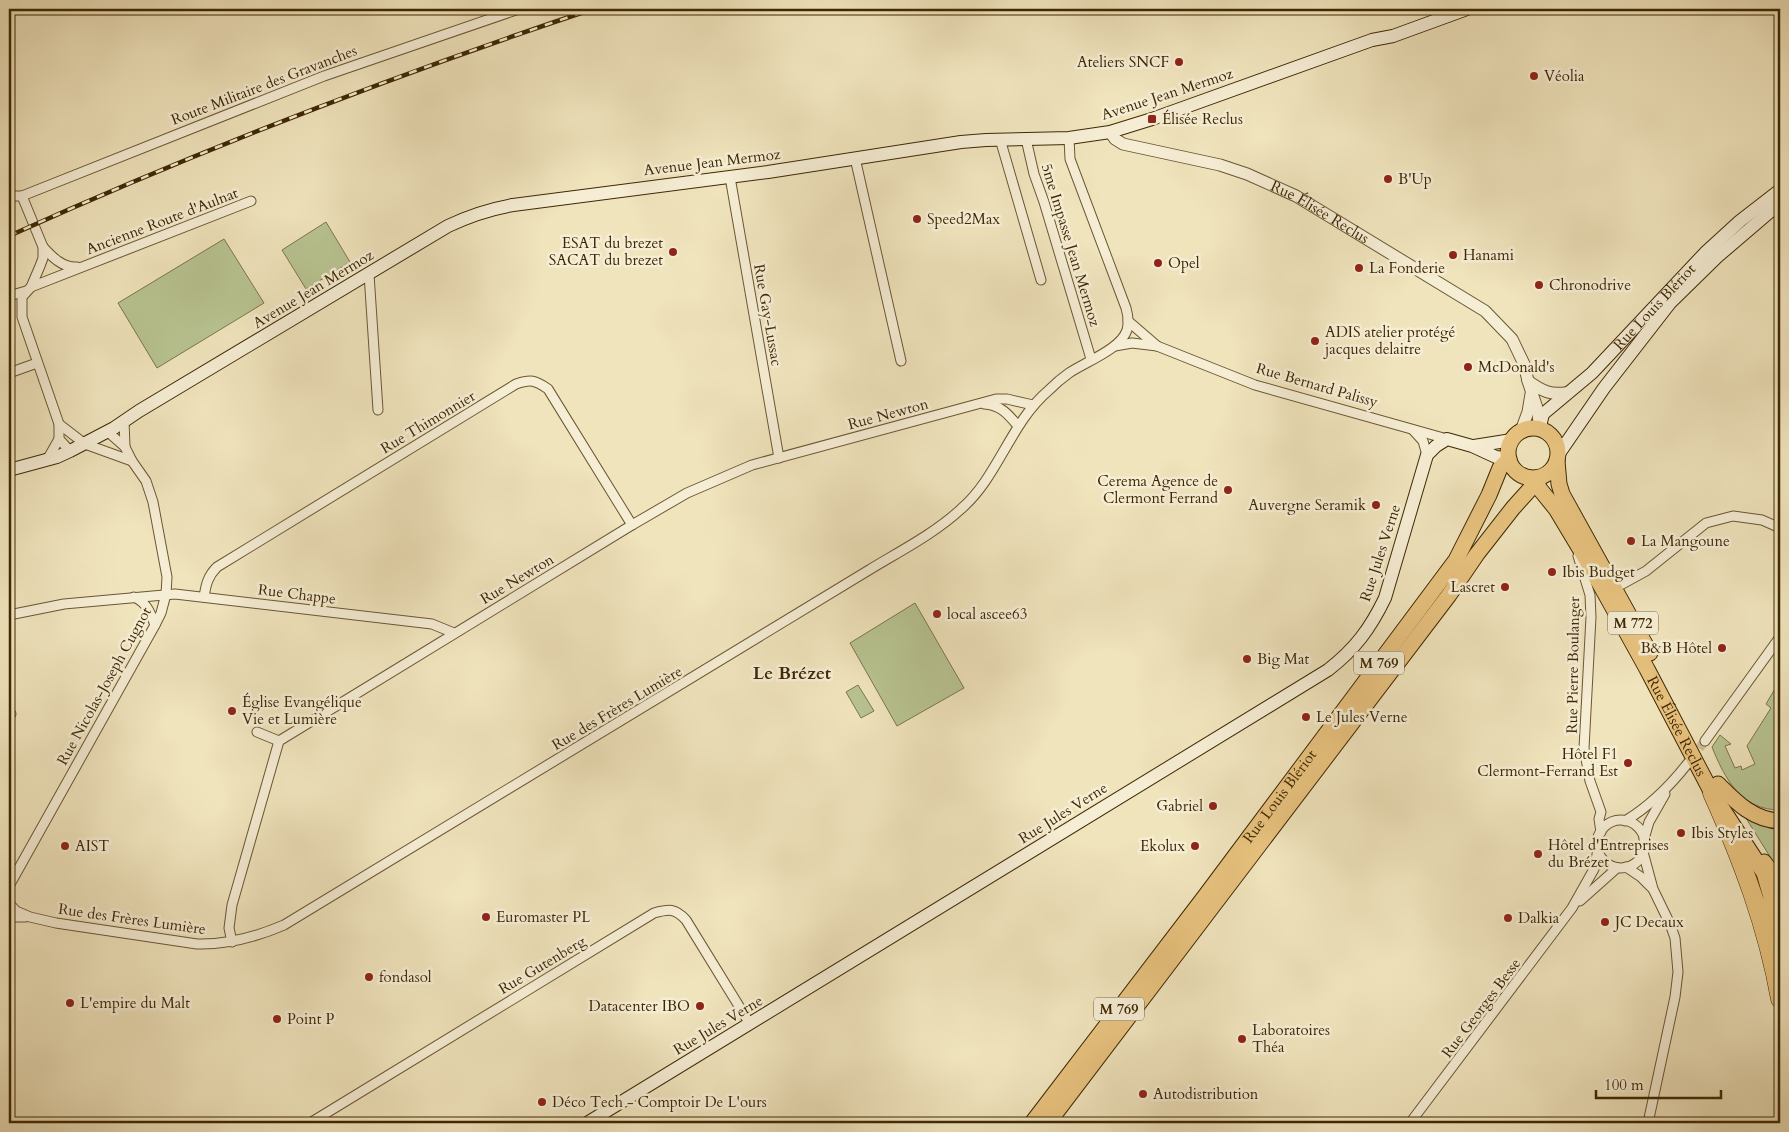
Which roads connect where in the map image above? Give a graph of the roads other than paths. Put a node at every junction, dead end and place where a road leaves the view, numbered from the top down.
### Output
1 (519, 9) edge
2 (1467, 9) edge
3 (1110, 132) junction
4 (1069, 138) junction
5 (1000, 139) junction
6 (1026, 139) junction
7 (855, 158) junction
8 (730, 177) junction
9 (1780, 190) edge
10 (9, 196) edge
11 (22, 196) junction
12 (251, 201) dead end
13 (1780, 202) edge
14 (42, 244) junction
15 (82, 266) junction
16 (369, 274) junction
17 (1041, 280) dead end
18 (29, 289) junction
19 (9, 296) edge
20 (1128, 321) junction
21 (1112, 346) junction
22 (1158, 346) junction
23 (1091, 359) junction
24 (901, 361) dead end
25 (37, 363) junction
26 (9, 373) edge
27 (1530, 386) junction
28 (1569, 392) junction
29 (979, 404) junction
30 (1033, 405) junction
31 (378, 410) dead end
32 (124, 421) junction
33 (59, 424) junction
34 (1018, 426) junction
35 (1412, 429) junction
36 (1540, 429) junction
37 (108, 432) junction
38 (1517, 436) junction
39 (60, 439) junction
40 (1447, 439) junction
41 (85, 444) junction
42 (1472, 446) junction
43 (125, 447) junction
44 (70, 452) junction
45 (1485, 452) junction
46 (1427, 455) junction
47 (779, 458) junction
48 (1558, 458) junction
49 (1509, 459) junction
50 (47, 460) junction
51 (132, 461) junction
52 (9, 470) edge
53 (1533, 478) junction
54 (1489, 495) junction
55 (1560, 515) junction
56 (632, 525) junction
57 (1780, 528) edge
58 (1478, 554) junction
59 (1615, 588) junction
60 (166, 594) junction
61 (134, 597) junction
62 (204, 597) junction
63 (9, 615) edge
64 (155, 625) junction
65 (454, 633) junction
66 (1780, 636) edge
67 (257, 732) dead end
68 (1705, 741) tunnel mouth
69 (279, 742) junction
70 (1688, 763) tunnel mouth
71 (1669, 787) junction
72 (1715, 788) junction
73 (1601, 812) junction
74 (1620, 821) junction
75 (1780, 821) edge
76 (1601, 832) junction
77 (1644, 839) junction
78 (1598, 850) junction
79 (1644, 852) junction
80 (1622, 868) junction
81 (1780, 879) edge
82 (9, 886) edge
83 (1653, 889) junction
84 (1776, 892) edge
85 (9, 903) edge
86 (1572, 908) junction
87 (9, 917) edge
88 (30, 917) junction
89 (1780, 926) edge
90 (232, 942) junction
91 (1780, 999) edge
92 (750, 1024) junction
93 (310, 1123) edge
94 (587, 1123) edge
95 (1032, 1123) edge
96 (1048, 1123) edge
97 (1410, 1123) edge
98 (1648, 1123) edge

1 - 11 street, Route Militaire des Gravanches
2 - 3 main road, Avenue Jean Mermoz
3 - 4 main road, Avenue Jean Mermoz
3 - 27 street, Rue Élisée Reclus
4 - 6 main road, Avenue Jean Mermoz
4 - 20 street
5 - 6 main road, Avenue Jean Mermoz
5 - 7 main road, Avenue Jean Mermoz
5 - 17 street
6 - 23 street, 5me Impasse Jean Mermoz
7 - 8 main road, Avenue Jean Mermoz
7 - 24 street
8 - 16 main road, Avenue Jean Mermoz
8 - 47 street, Rue Gay-Lussac
9 - 28 main road, Rue Louis Blériot
10 - 11 street
11 - 14 street
12 - 15 street, Ancienne Route d'Aulnat
13 - 48 main road, Rue Louis Blériot
14 - 15 street, Ancienne Route d'Aulnat
14 - 18 street
15 - 18 street, Ancienne Route d'Aulnat
16 - 31 street
16 - 32 main road, Avenue Jean Mermoz
18 - 19 street, Ancienne Route d'Aulnat
18 - 25 street
20 - 21 street, Rue des Frères Lumière
20 - 22 street, Rue Bernard Palissy
21 - 22 street, Rue Bernard Palissy
21 - 23 street, Rue des Frères Lumière
22 - 35 street, Rue Bernard Palissy
23 - 30 street, Rue des Frères Lumière
25 - 26 street
25 - 33 street
27 - 28 street
27 - 36 street, Rue Élisée Reclus
27 - 38 street, Rue Élisée Reclus
28 - 36 main road, Rue Louis Blériot
29 - 30 street, Rue Newton
29 - 34 street, Rue Newton
29 - 47 street, Rue Newton
30 - 34 street, Rue des Frères Lumière
32 - 37 main road, Avenue Jean Mermoz
32 - 43 street, Rue Nicolas-Joseph Cugnot
33 - 39 street
33 - 41 street
34 - 90 street, Rue des Frères Lumière
35 - 40 street, Rue Bernard Palissy
35 - 46 street
36 - 38 main road
36 - 48 main road
37 - 41 main road, Avenue Jean Mermoz
37 - 43 street, Rue Nicolas-Joseph Cugnot
38 - 42 main road, Rue Bernard Palissy
38 - 49 main road
39 - 44 street
39 - 50 street
40 - 42 main road, Rue Bernard Palissy
40 - 46 main road
41 - 44 main road, Avenue Jean Mermoz
41 - 51 street
42 - 45 main road, Rue Bernard Palissy
43 - 51 street, Rue Nicolas-Joseph Cugnot
44 - 50 main road, Avenue Jean Mermoz
45 - 49 main road, Rue Bernard Palissy
45 - 54 main road
46 - 92 main road, Rue Jules Verne
47 - 56 street, Rue Newton
48 - 53 main road
48 - 59 main road, Rue Élisée Reclus / M 772
49 - 53 main road
49 - 54 main road, Rue Louis Blériot / M 769
50 - 52 main road, Avenue Jean Mermoz
51 - 60 street, Rue Nicolas-Joseph Cugnot
53 - 55 main road, Rue Élisée Reclus / M 772
53 - 58 main road, Rue Louis Blériot / M 769
54 - 95 main road, Rue Louis Blériot / M 769
55 - 58 main road
55 - 72 main road, Rue Élisée Reclus / M 772
55 - 73 street, Rue Pierre Boulanger
56 - 62 street, Rue Thimonnier
56 - 65 street, Rue Newton
57 - 59 street
58 - 96 main road, Rue Louis Blériot / M 769
59 - 72 main road, Rue Élisée Reclus / M 772
60 - 61 street, Rue Chappe
60 - 62 street, Rue Chappe
60 - 64 street, Rue Nicolas-Joseph Cugnot
61 - 63 street, Rue Chappe
61 - 64 street
62 - 65 street, Rue Chappe
64 - 82 street, Rue Nicolas-Joseph Cugnot
65 - 69 street, Rue Newton
66 - 68 street
67 - 69 street
69 - 90 street
70 - 71 street
71 - 74 street
71 - 77 street
72 - 75 main road
72 - 81 main road, Rue Élisée Reclus / M 772
72 - 84 main road, Rue Élisée Reclus / M 772
72 - 91 highway
73 - 74 street
73 - 76 street, Rue Pierre Boulanger
74 - 76 street
74 - 77 street
76 - 78 street
77 - 79 street
78 - 80 street
78 - 86 street, Rue Georges Besse
79 - 80 street
79 - 83 street
80 - 83 street
80 - 86 street, Rue Georges Besse
83 - 98 street
84 - 89 main road, Rue Élisée Reclus
85 - 88 street, Rue des Frères Lumière
86 - 97 street, Rue Georges Besse
87 - 88 street, Rue des Frères Lumière
88 - 90 street, Rue des Frères Lumière
92 - 93 street, Rue Gutenberg
92 - 94 main road, Rue Jules Verne

